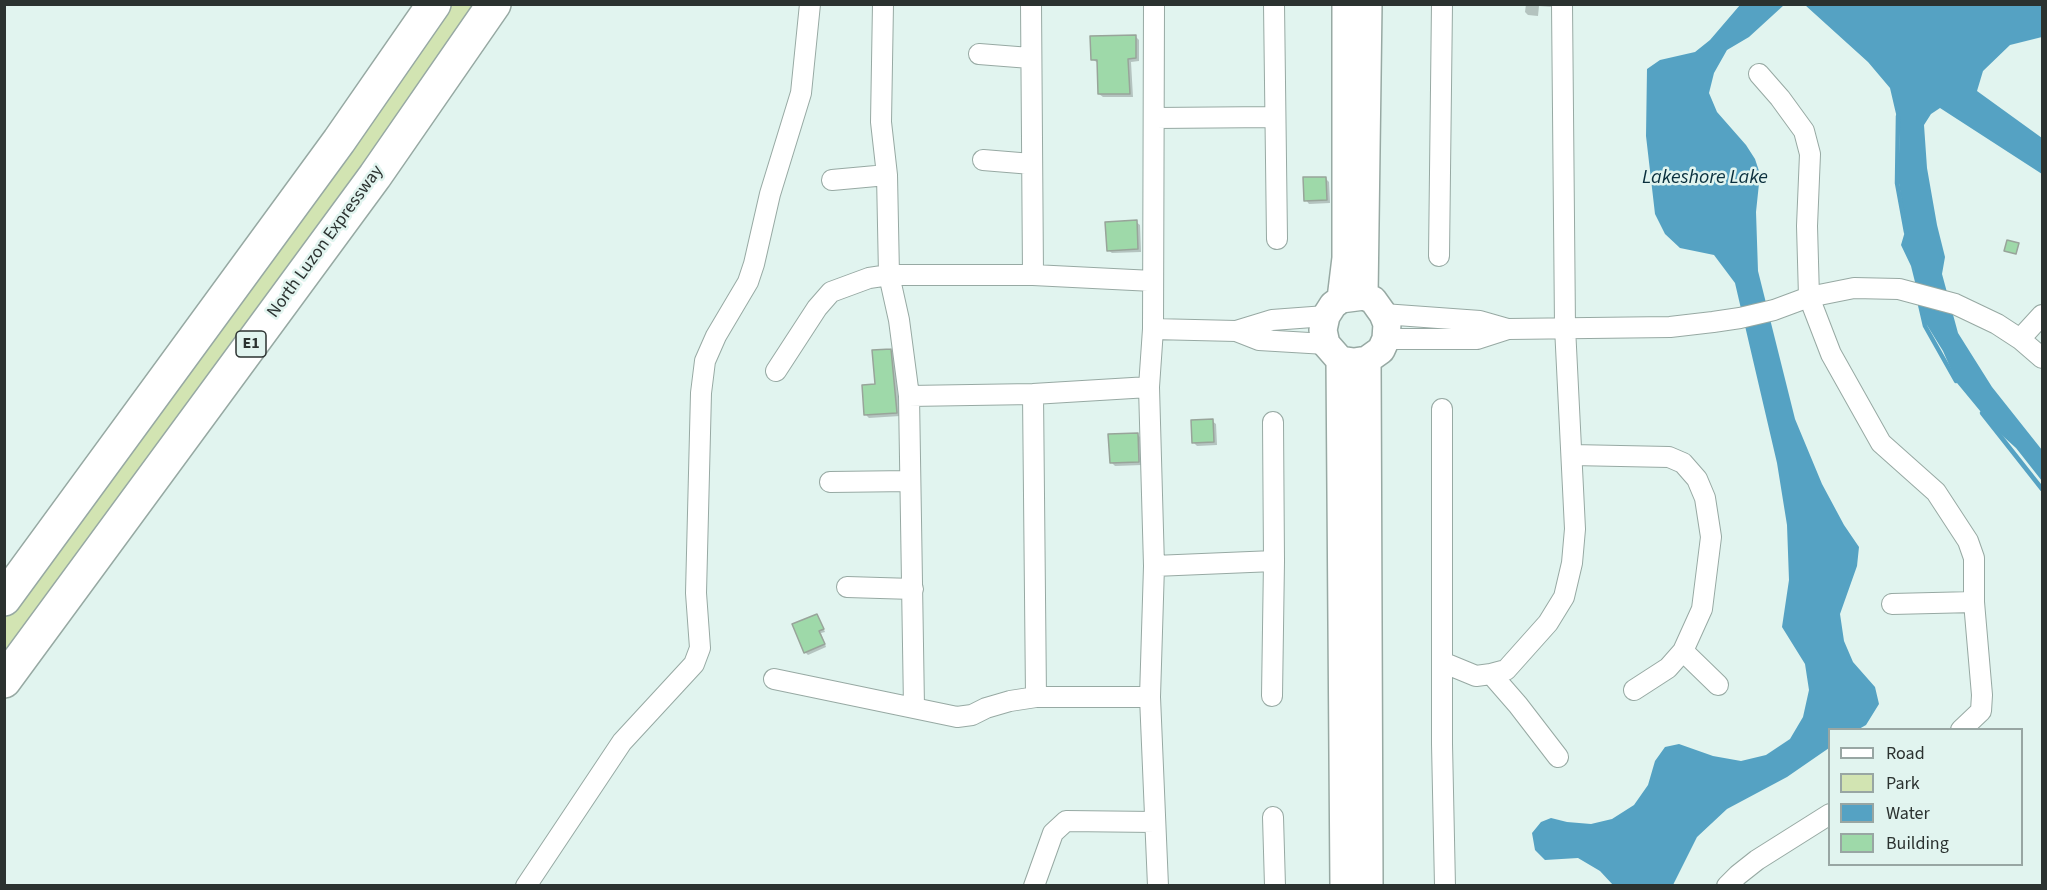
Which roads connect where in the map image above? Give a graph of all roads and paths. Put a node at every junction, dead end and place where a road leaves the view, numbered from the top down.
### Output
1 (434, 4) edge
2 (494, 4) edge
3 (810, 4) edge
4 (883, 4) edge
5 (1031, 4) edge
6 (1154, 4) edge
7 (1274, 4) edge
8 (1346, 4) edge
9 (1368, 4) edge
10 (1442, 4) edge
11 (1562, 4) edge
12 (979, 54) dead end
13 (1030, 58) junction
14 (1759, 74) dead end
15 (1274, 117) junction
16 (1155, 118) junction
17 (983, 160) dead end
18 (1032, 164) junction
19 (887, 175) junction
20 (832, 180) dead end
21 (1276, 239) dead end
22 (1439, 256) dead end
23 (889, 275) junction
24 (1033, 275) junction
25 (1153, 281) junction
26 (1809, 297) junction
27 (1344, 304) junction
28 (2043, 315) edge
29 (1385, 326) junction
30 (1565, 327) junction
31 (1153, 329) junction
32 (1236, 332) junction
33 (2020, 339) junction
34 (1333, 352) junction
35 (2043, 358) edge
36 (1367, 360) junction
37 (776, 371) dead end
38 (1149, 387) junction
39 (1033, 394) junction
40 (909, 396) junction
41 (1442, 409) dead end
42 (1273, 422) dead end
43 (1572, 456) junction
44 (910, 481) junction
45 (830, 482) dead end
46 (1274, 561) junction
47 (1154, 566) junction
48 (847, 587) dead end
49 (913, 589) junction
50 (4, 599) edge
51 (1974, 602) junction
52 (1892, 604) dead end
53 (1683, 651) junction
54 (1442, 662) junction
55 (1491, 674) junction
56 (774, 679) dead end
57 (4, 681) edge
58 (1718, 685) dead end
59 (1634, 690) dead end
60 (1272, 696) dead end
61 (1036, 697) junction
62 (1150, 697) junction
63 (914, 707) junction
64 (1962, 728) edge
65 (1558, 757) dead end
66 (1828, 815) edge
67 (1273, 817) dead end
68 (1155, 822) junction
69 (526, 885) edge
70 (1034, 885) edge
71 (1158, 885) edge
72 (1275, 885) edge
73 (1344, 885) edge
74 (1369, 885) edge
75 (1445, 885) edge
76 (1727, 885) edge

1 - 50 highway
2 - 57 highway, North Luzon Expressway / E1
3 - 69 street
4 - 19 street
5 - 13 street
6 - 16 street
7 - 15 street
8 - 27 street
9 - 27 street
10 - 22 street
11 - 30 street
12 - 13 street
13 - 18 street
14 - 26 street
15 - 16 street
15 - 21 street
16 - 25 street
17 - 18 street
18 - 24 street
19 - 20 street
19 - 23 street
23 - 24 street
23 - 37 street
23 - 40 street
24 - 25 street
25 - 31 street
26 - 30 street
26 - 33 street
26 - 51 street
27 - 29 street
27 - 32 street
27 - 34 street
28 - 33 street
29 - 30 street
29 - 36 street
30 - 43 street
31 - 32 street
31 - 38 street
32 - 34 street
33 - 35 street
34 - 36 street
34 - 73 street
36 - 74 street
38 - 39 street
38 - 47 street
39 - 40 street
39 - 61 street
40 - 44 street
41 - 54 street
42 - 46 street
43 - 53 street
43 - 55 street
44 - 45 street
44 - 49 street
46 - 47 street
46 - 60 street
47 - 62 street
48 - 49 street
49 - 63 street
51 - 52 street
51 - 64 street
53 - 58 street
53 - 59 street
54 - 55 street
54 - 75 street
55 - 65 street
56 - 63 street
61 - 62 street
61 - 63 street
62 - 68 street
66 - 76 street
67 - 72 street
68 - 70 street
68 - 71 street

